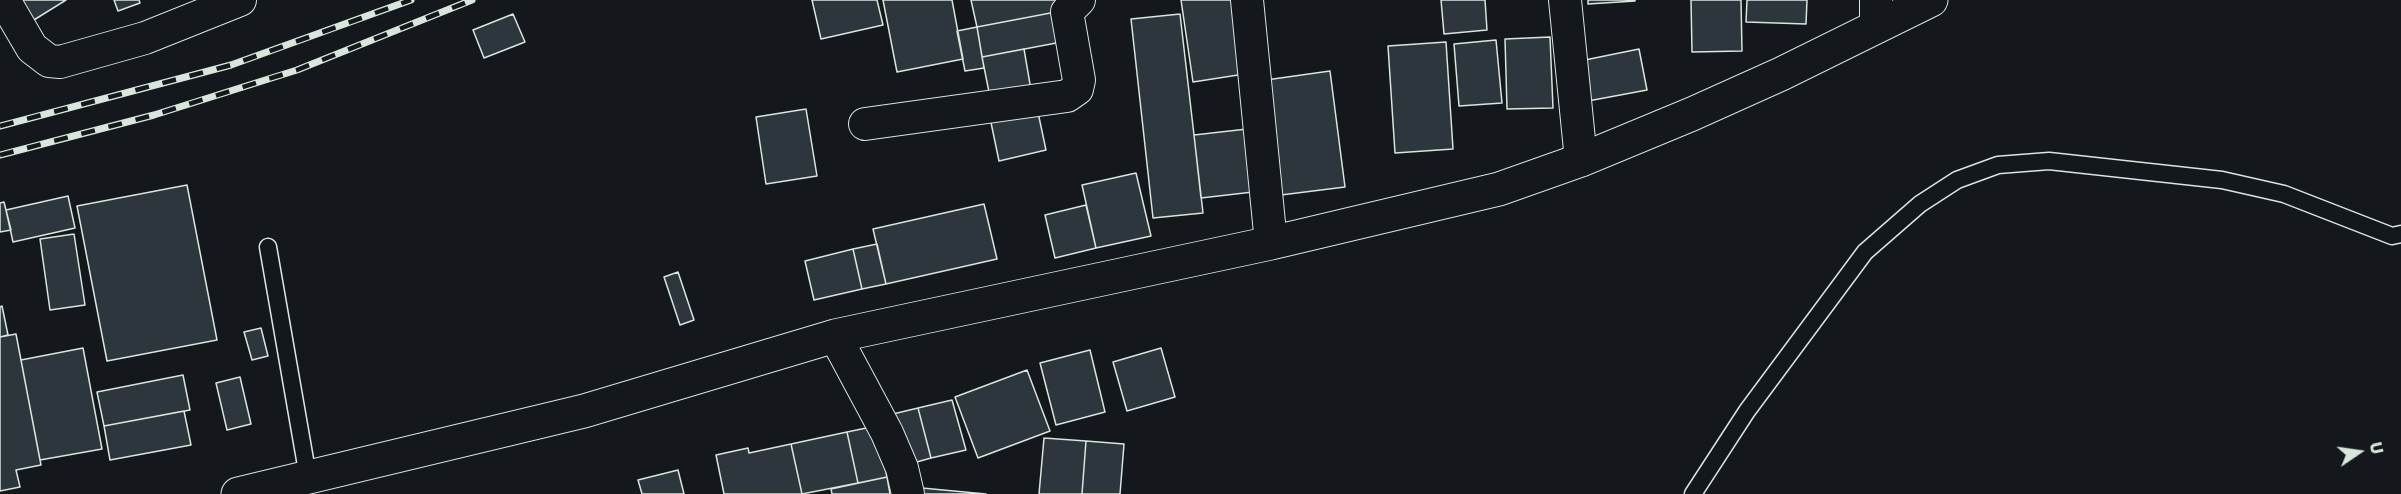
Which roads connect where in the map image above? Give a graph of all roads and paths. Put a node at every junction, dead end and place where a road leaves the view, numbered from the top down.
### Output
1 (4, 0) edge
2 (240, 0) edge
3 (1079, 0) edge
4 (1247, 0) edge
5 (1565, 0) edge
6 (1931, 0) edge
7 (186, 9) edge
8 (1876, 14) edge
9 (865, 124) dead end
10 (1581, 160) junction
11 (2396, 235) edge
12 (1271, 243) junction
13 (268, 247) dead end
14 (2401, 250) edge
15 (835, 336) junction
16 (308, 477) junction
17 (238, 494) edge
18 (908, 494) edge
19 (1693, 494) edge

1 - 7 street
2 - 7 street
3 - 9 street
4 - 12 street
5 - 10 street
6 - 8 street
8 - 10 street
10 - 12 street
11 - 14 lane
11 - 19 lane
12 - 15 street
13 - 16 lane
15 - 16 street
15 - 18 street
16 - 17 street

